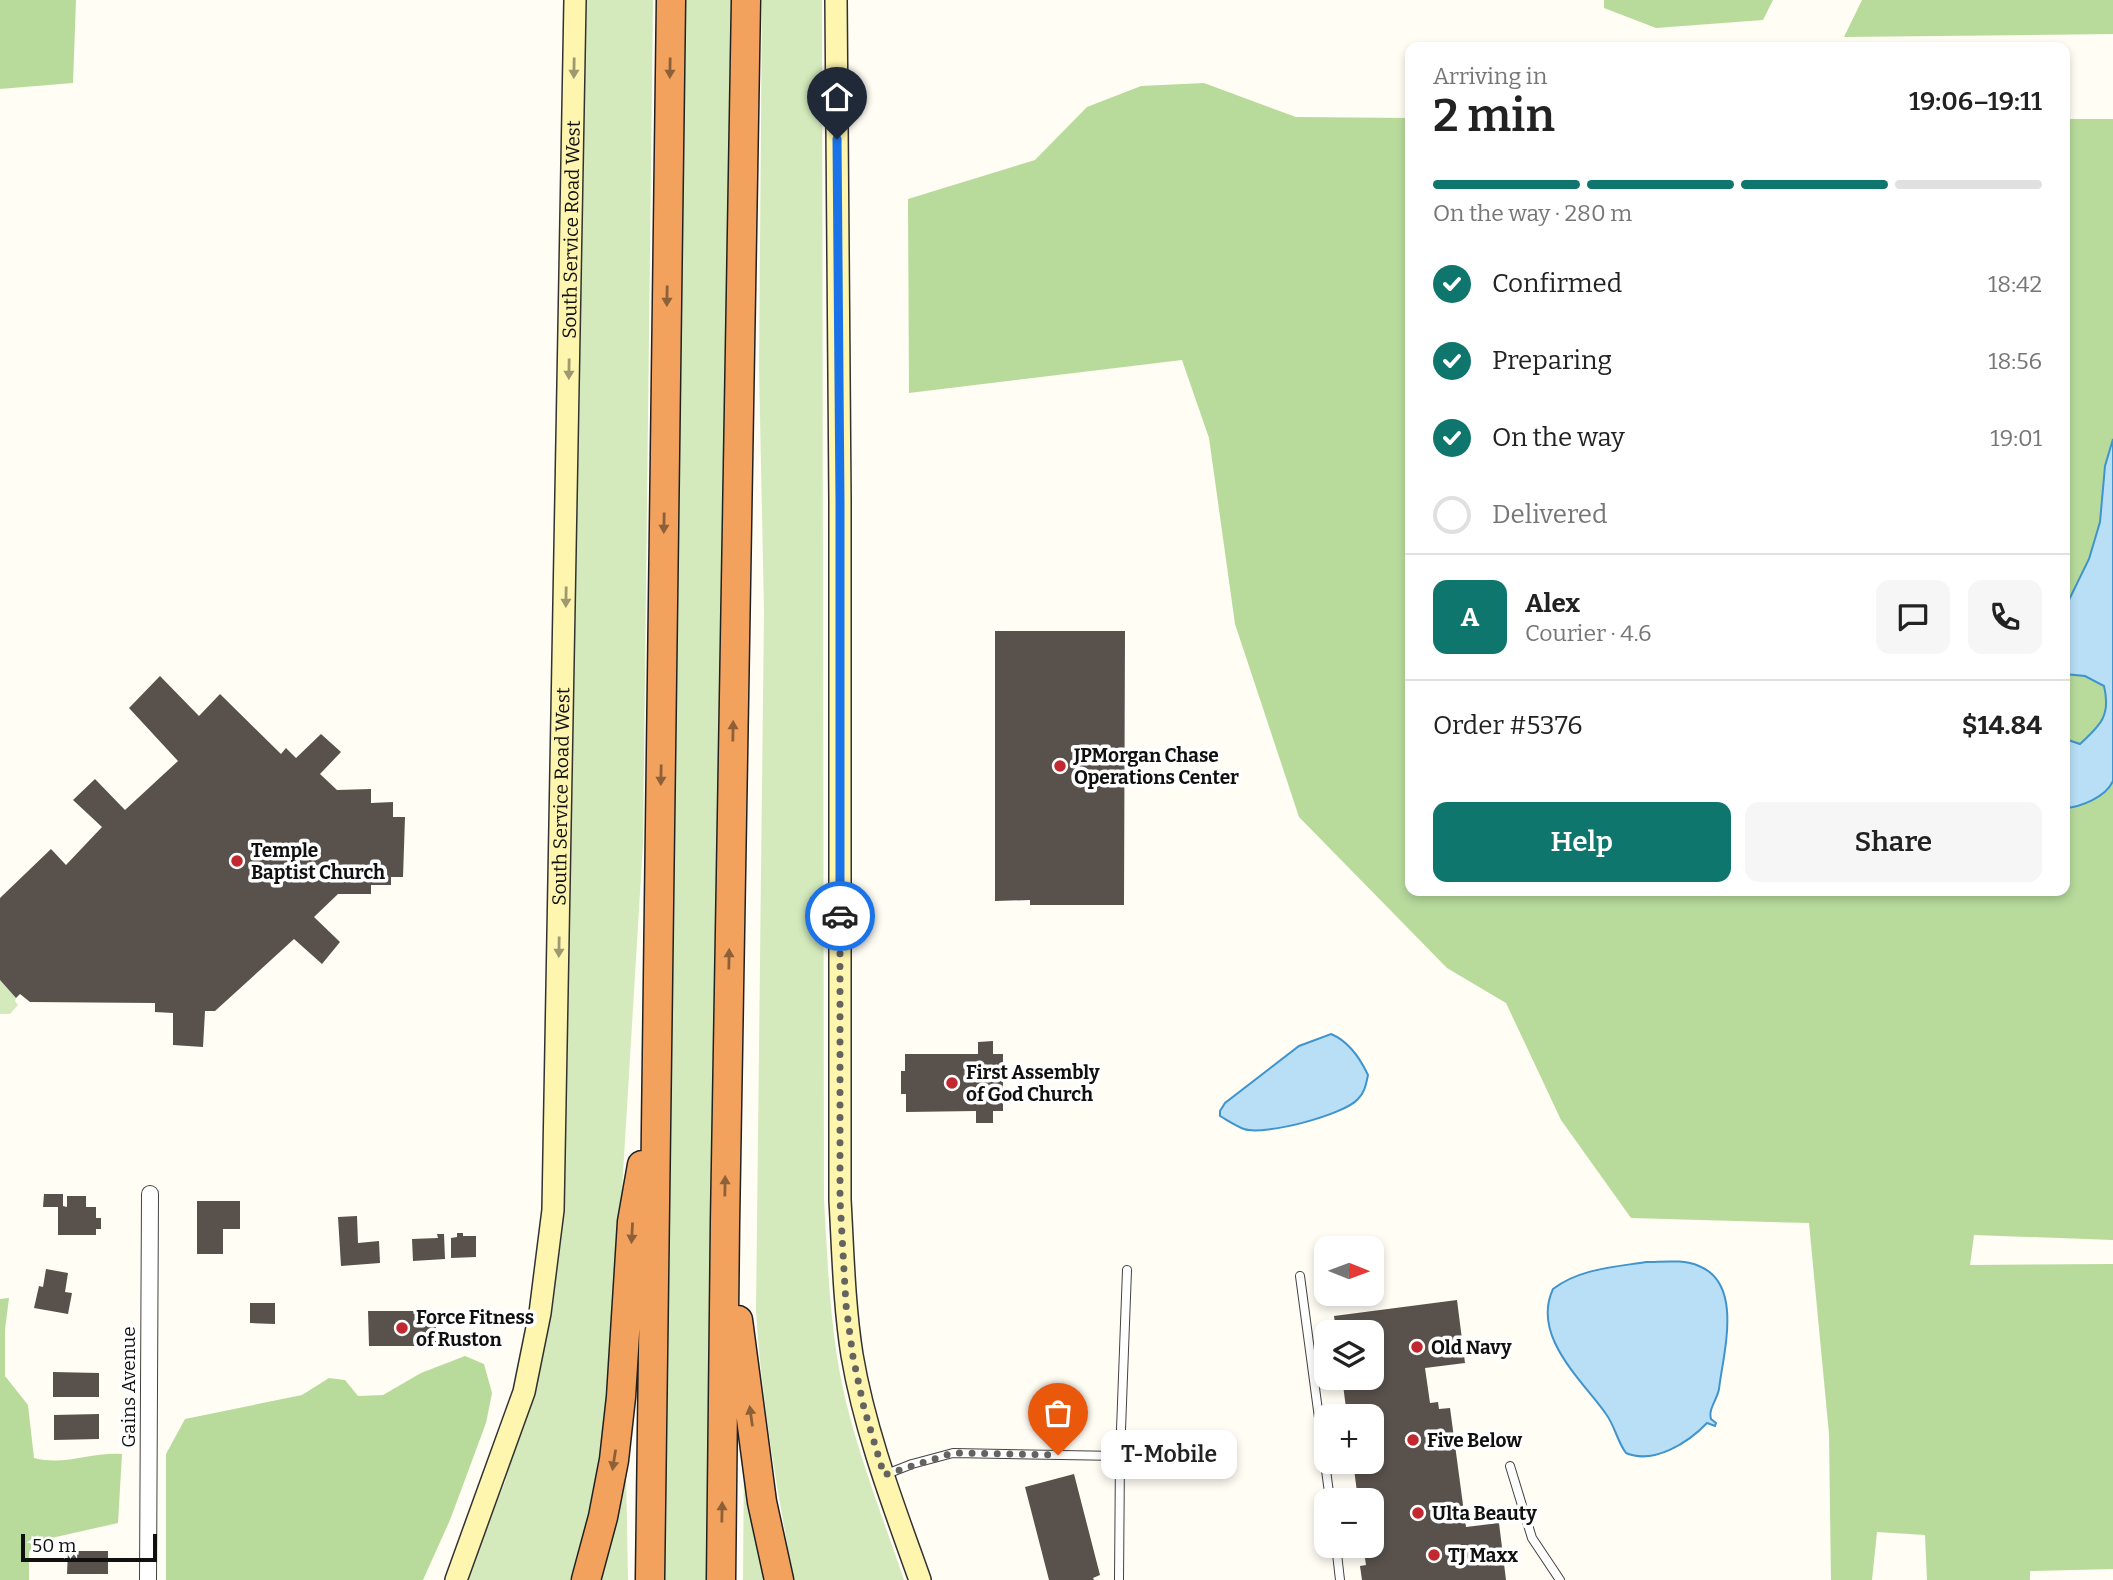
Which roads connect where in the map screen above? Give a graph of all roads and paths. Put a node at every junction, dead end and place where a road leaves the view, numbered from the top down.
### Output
1 (575, 0) edge
2 (671, 0) edge
3 (746, 0) edge
4 (836, 0) edge
5 (657, 1069) junction
6 (150, 1194) dead end
7 (725, 1223) junction
8 (1127, 1270) dead end
9 (1300, 1276) dead end
10 (1120, 1456) junction
11 (1510, 1466) dead end
12 (884, 1475) junction
13 (1328, 1488) edge
14 (1337, 1558) edge
15 (148, 1580) edge
16 (456, 1580) edge
17 (586, 1580) edge
18 (650, 1580) edge
19 (721, 1580) edge
20 (779, 1580) edge
21 (920, 1580) edge
22 (1119, 1580) edge
23 (1340, 1580) edge
24 (1560, 1580) edge

1 -> 16 main road, South Service Road West
2 -> 5 highway
7 -> 3 highway
4 - 12 main road
5 -> 17 highway
5 - 18 highway
6 - 15 street, Gains Avenue
19 -> 7 highway
20 -> 7 highway
8 - 10 lane
9 - 13 lane
10 - 12 lane
10 - 22 lane
11 - 24 lane
12 - 21 main road
14 - 23 lane

